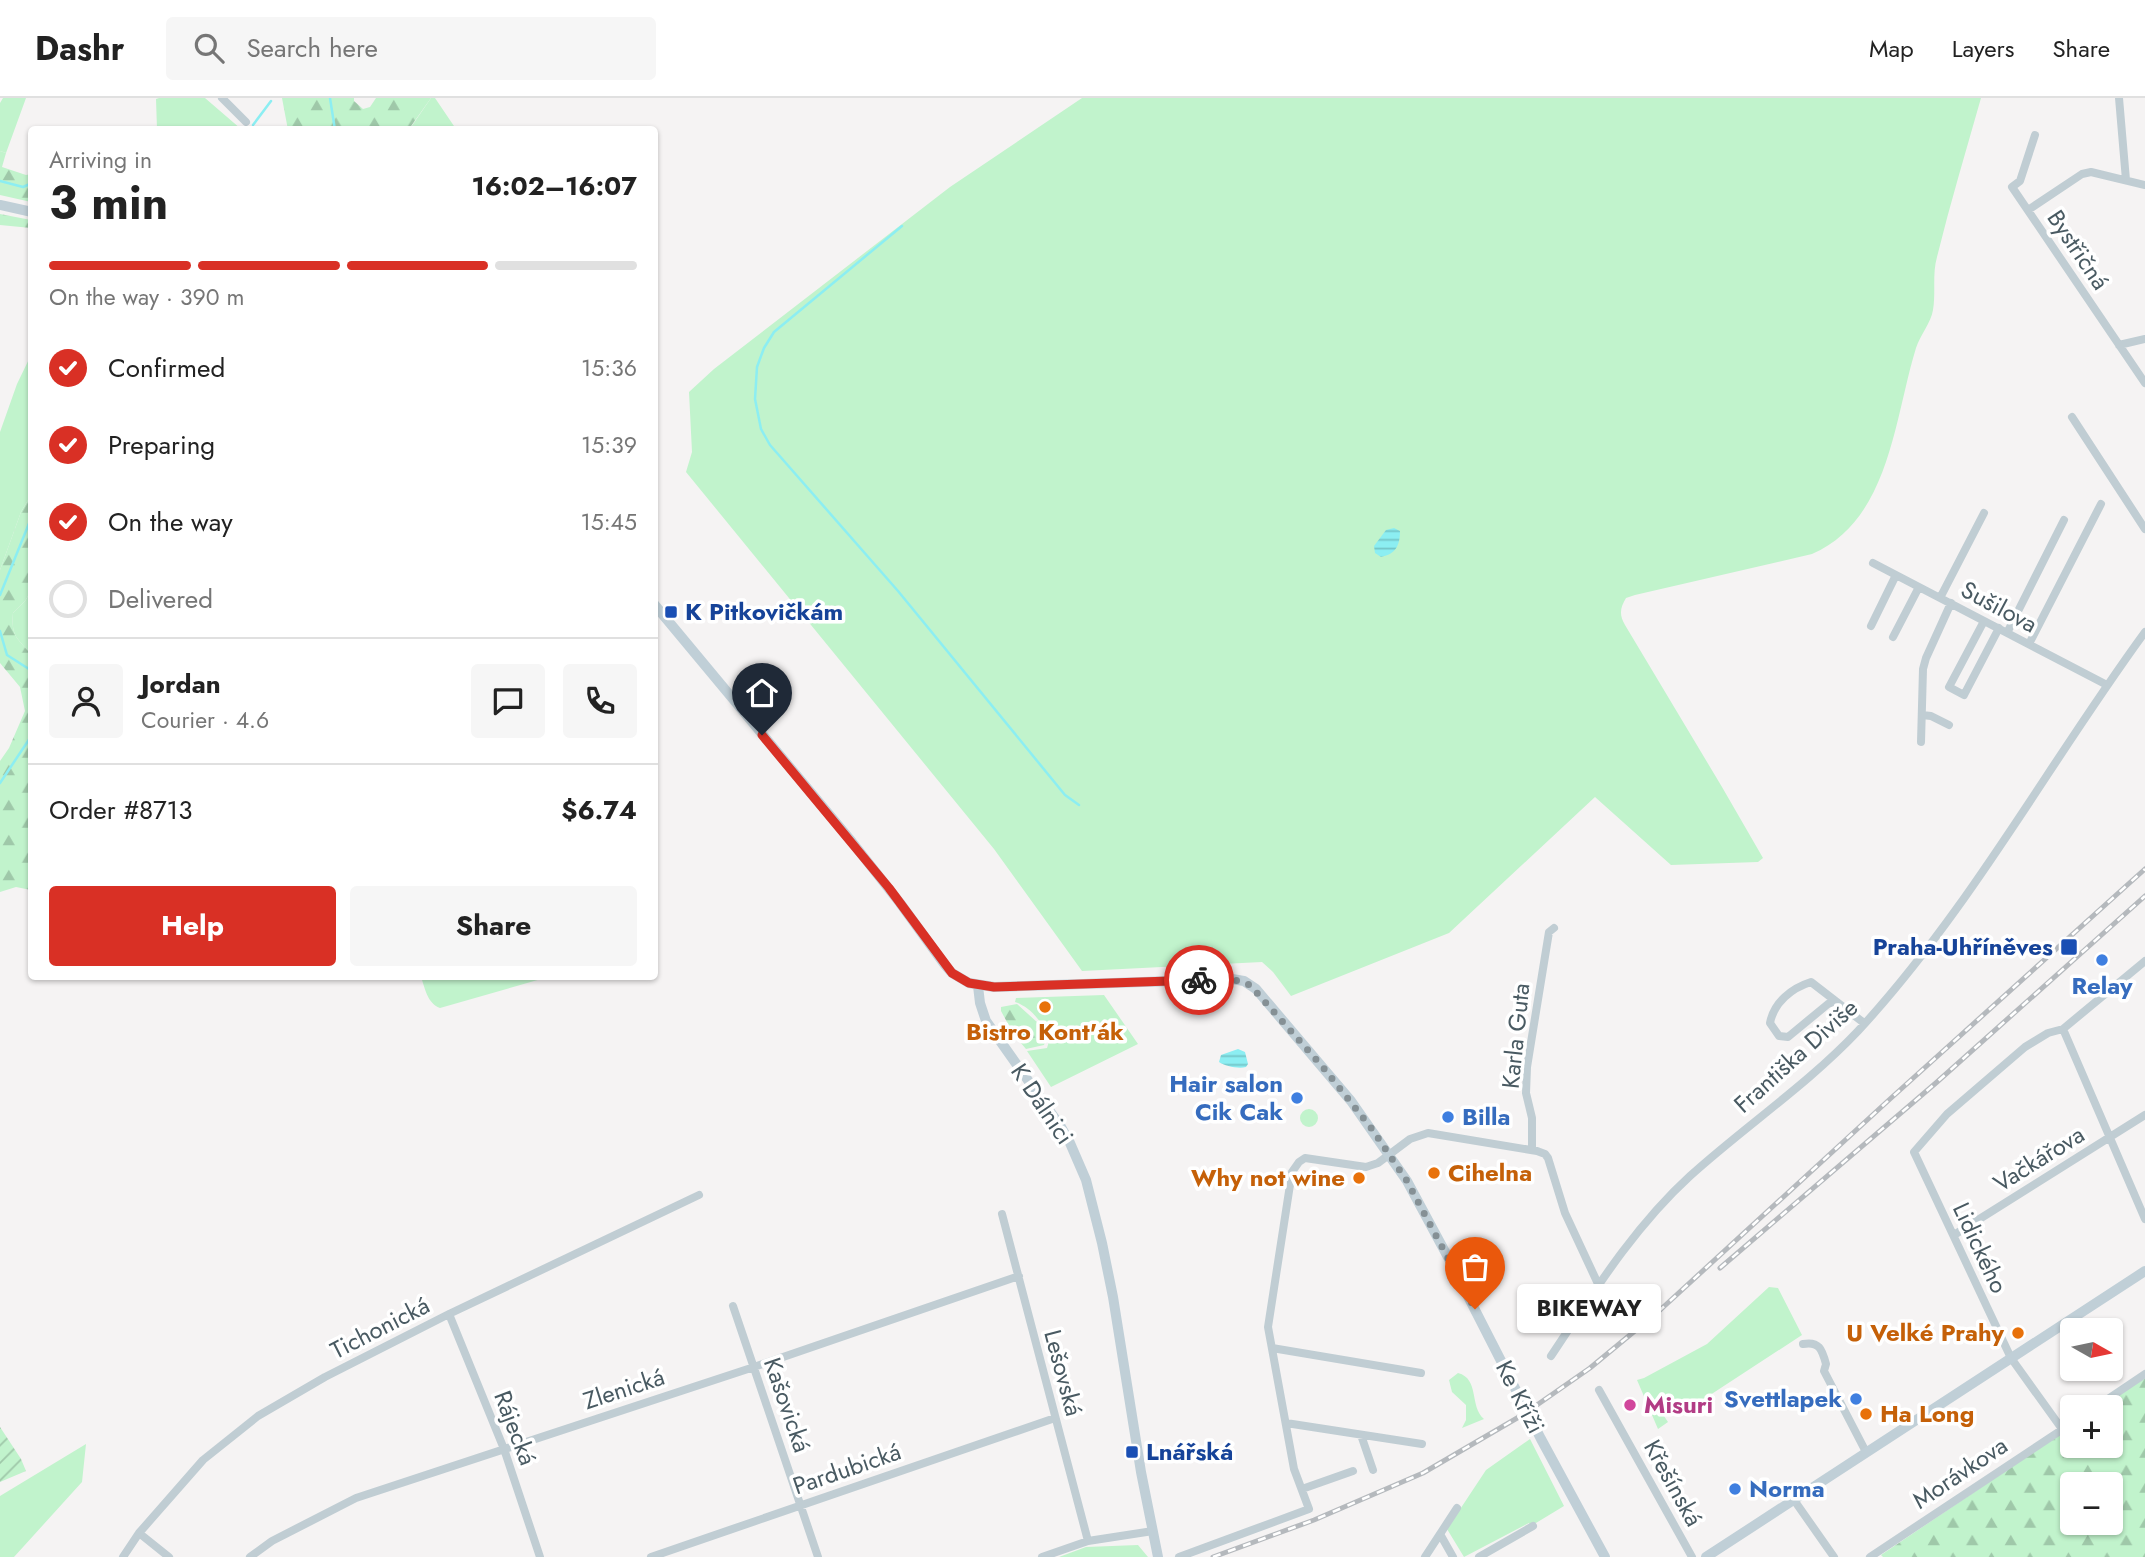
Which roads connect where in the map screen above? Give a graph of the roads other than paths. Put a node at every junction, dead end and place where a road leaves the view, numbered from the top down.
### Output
1 (222, 98) edge
2 (2119, 98) edge
3 (246, 122) dead end
4 (2035, 135) dead end
5 (2126, 180) junction
6 (2145, 185) edge
7 (0, 205) edge
8 (2028, 210) junction
9 (28, 211) edge
10 (2145, 339) edge
11 (2119, 345) junction
12 (2145, 383) edge
13 (2072, 417) dead end
14 (2101, 504) dead end
15 (1984, 513) dead end
16 (2064, 520) dead end
17 (2145, 529) edge
18 (1873, 563) dead end
19 (1896, 575) junction
20 (1919, 587) junction
21 (1940, 598) junction
22 (1951, 603) junction
23 (658, 609) edge
24 (1984, 621) junction
25 (1871, 626) dead end
26 (2003, 630) junction
27 (2145, 632) edge
28 (1893, 637) dead end
29 (2029, 644) junction
30 (2107, 685) junction
31 (1922, 715) junction
32 (1949, 725) dead end
33 (1921, 742) dead end
34 (1554, 928) dead end
35 (2145, 961) edge
36 (978, 986) junction
37 (1835, 1001) junction
38 (1864, 1023) junction
39 (2063, 1029) junction
40 (2145, 1115) edge
41 (2109, 1138) junction
42 (1532, 1150) junction
43 (1389, 1154) junction
44 (699, 1195) dead end
45 (1002, 1214) dead end
46 (2145, 1219) edge
47 (1954, 1235) junction
48 (2145, 1270) edge
49 (1018, 1276) junction
50 (1598, 1286) junction
51 (733, 1306) dead end
52 (449, 1314) junction
53 (1803, 1344) dead end
54 (1272, 1348) junction
55 (1551, 1356) dead end
56 (2011, 1358) junction
57 (754, 1367) junction
58 (1421, 1373) dead end
59 (2145, 1374) edge
60 (1599, 1390) dead end
61 (2114, 1395) edge
62 (1055, 1418) junction
63 (1286, 1423) junction
64 (2060, 1426) edge
65 (2060, 1430) edge
66 (1360, 1435) junction
67 (1422, 1444) dead end
68 (504, 1449) junction
69 (1866, 1452) junction
70 (1373, 1470) dead end
71 (1353, 1471) dead end
72 (1302, 1489) junction
73 (1794, 1500) junction
74 (801, 1505) junction
75 (1457, 1508) dead end
76 (1533, 1527) dead end
77 (1153, 1531) junction
78 (139, 1534) junction
79 (1440, 1534) junction
80 (1088, 1541) junction
81 (123, 1557) edge
82 (169, 1557) edge
83 (250, 1557) edge
84 (540, 1557) edge
85 (651, 1557) edge
86 (818, 1557) edge
87 (1042, 1557) edge
88 (1159, 1557) edge
89 (1179, 1557) edge
90 (1425, 1557) edge
91 (1453, 1557) edge
92 (1479, 1557) edge
93 (1605, 1557) edge
94 (1692, 1557) edge
95 (1706, 1557) edge
96 (1834, 1557) edge
97 (1870, 1557) edge

1 - 3 street
2 - 5 street
4 - 8 street, Bystřičná
5 - 6 street
5 - 8 street
7 - 9 street
8 - 11 street, Bystřičná
10 - 11 street
11 - 12 street, Bystřičná
13 - 17 street
14 - 29 street
15 - 21 street
16 - 26 street
18 - 19 street, Sušilova
19 - 20 street, Sušilova
19 - 25 street
20 - 21 street, Sušilova
20 - 28 street
21 - 22 street, Sušilova
22 - 24 street, Sušilova
22 - 31 street
23 - 36 street
24 - 26 street, Sušilova
24 - 26 street
26 - 29 street, Sušilova
27 - 30 street, Františka Diviše
29 - 30 street, Sušilova
30 - 38 street, Františka Diviše
31 - 32 street
31 - 33 street
34 - 42 street, Karla Guta
35 - 39 street
36 - 43 street, Ke Kříži
36 - 77 street, K Dálnici
37 - 37 street
37 - 38 street
38 - 50 street, Františka Diviše
39 - 41 street
39 - 47 street, Lidického
40 - 41 street, Vačkářova
41 - 46 street
41 - 47 street, Vačkářova
42 - 43 street
42 - 50 street
43 - 54 street
43 - 93 street, Ke Kříži
44 - 52 street, Tichonická
45 - 49 street, Lešovská
47 - 56 street, Lidického
48 - 56 street
49 - 57 street, Zlenická
49 - 62 street, Lešovská
50 - 55 street, Františka Diviše
51 - 57 street, Kašovická
52 - 68 street, Rájecká
52 - 78 street, Tichonická
53 - 69 street
54 - 58 street
54 - 63 street
56 - 64 street, Lidického
56 - 69 street
57 - 68 street, Zlenická
57 - 74 street, Kašovická
59 - 61 street
60 - 94 street, Křešínská
62 - 74 street, Pardubická
62 - 80 street, Lešovská
63 - 66 street
63 - 72 street
65 - 97 street, Morávkova
66 - 67 street
66 - 70 street
68 - 83 street, Zlenická
68 - 84 street, Rájecká
69 - 73 street
71 - 72 street
72 - 89 street
73 - 95 street
73 - 96 street
74 - 85 street, Pardubická
74 - 86 street, Kašovická
75 - 79 street
76 - 92 street
77 - 80 street
77 - 88 street, K Dálnici
78 - 81 street, Tichonická
78 - 82 street
79 - 90 street
79 - 91 street
80 - 87 street

